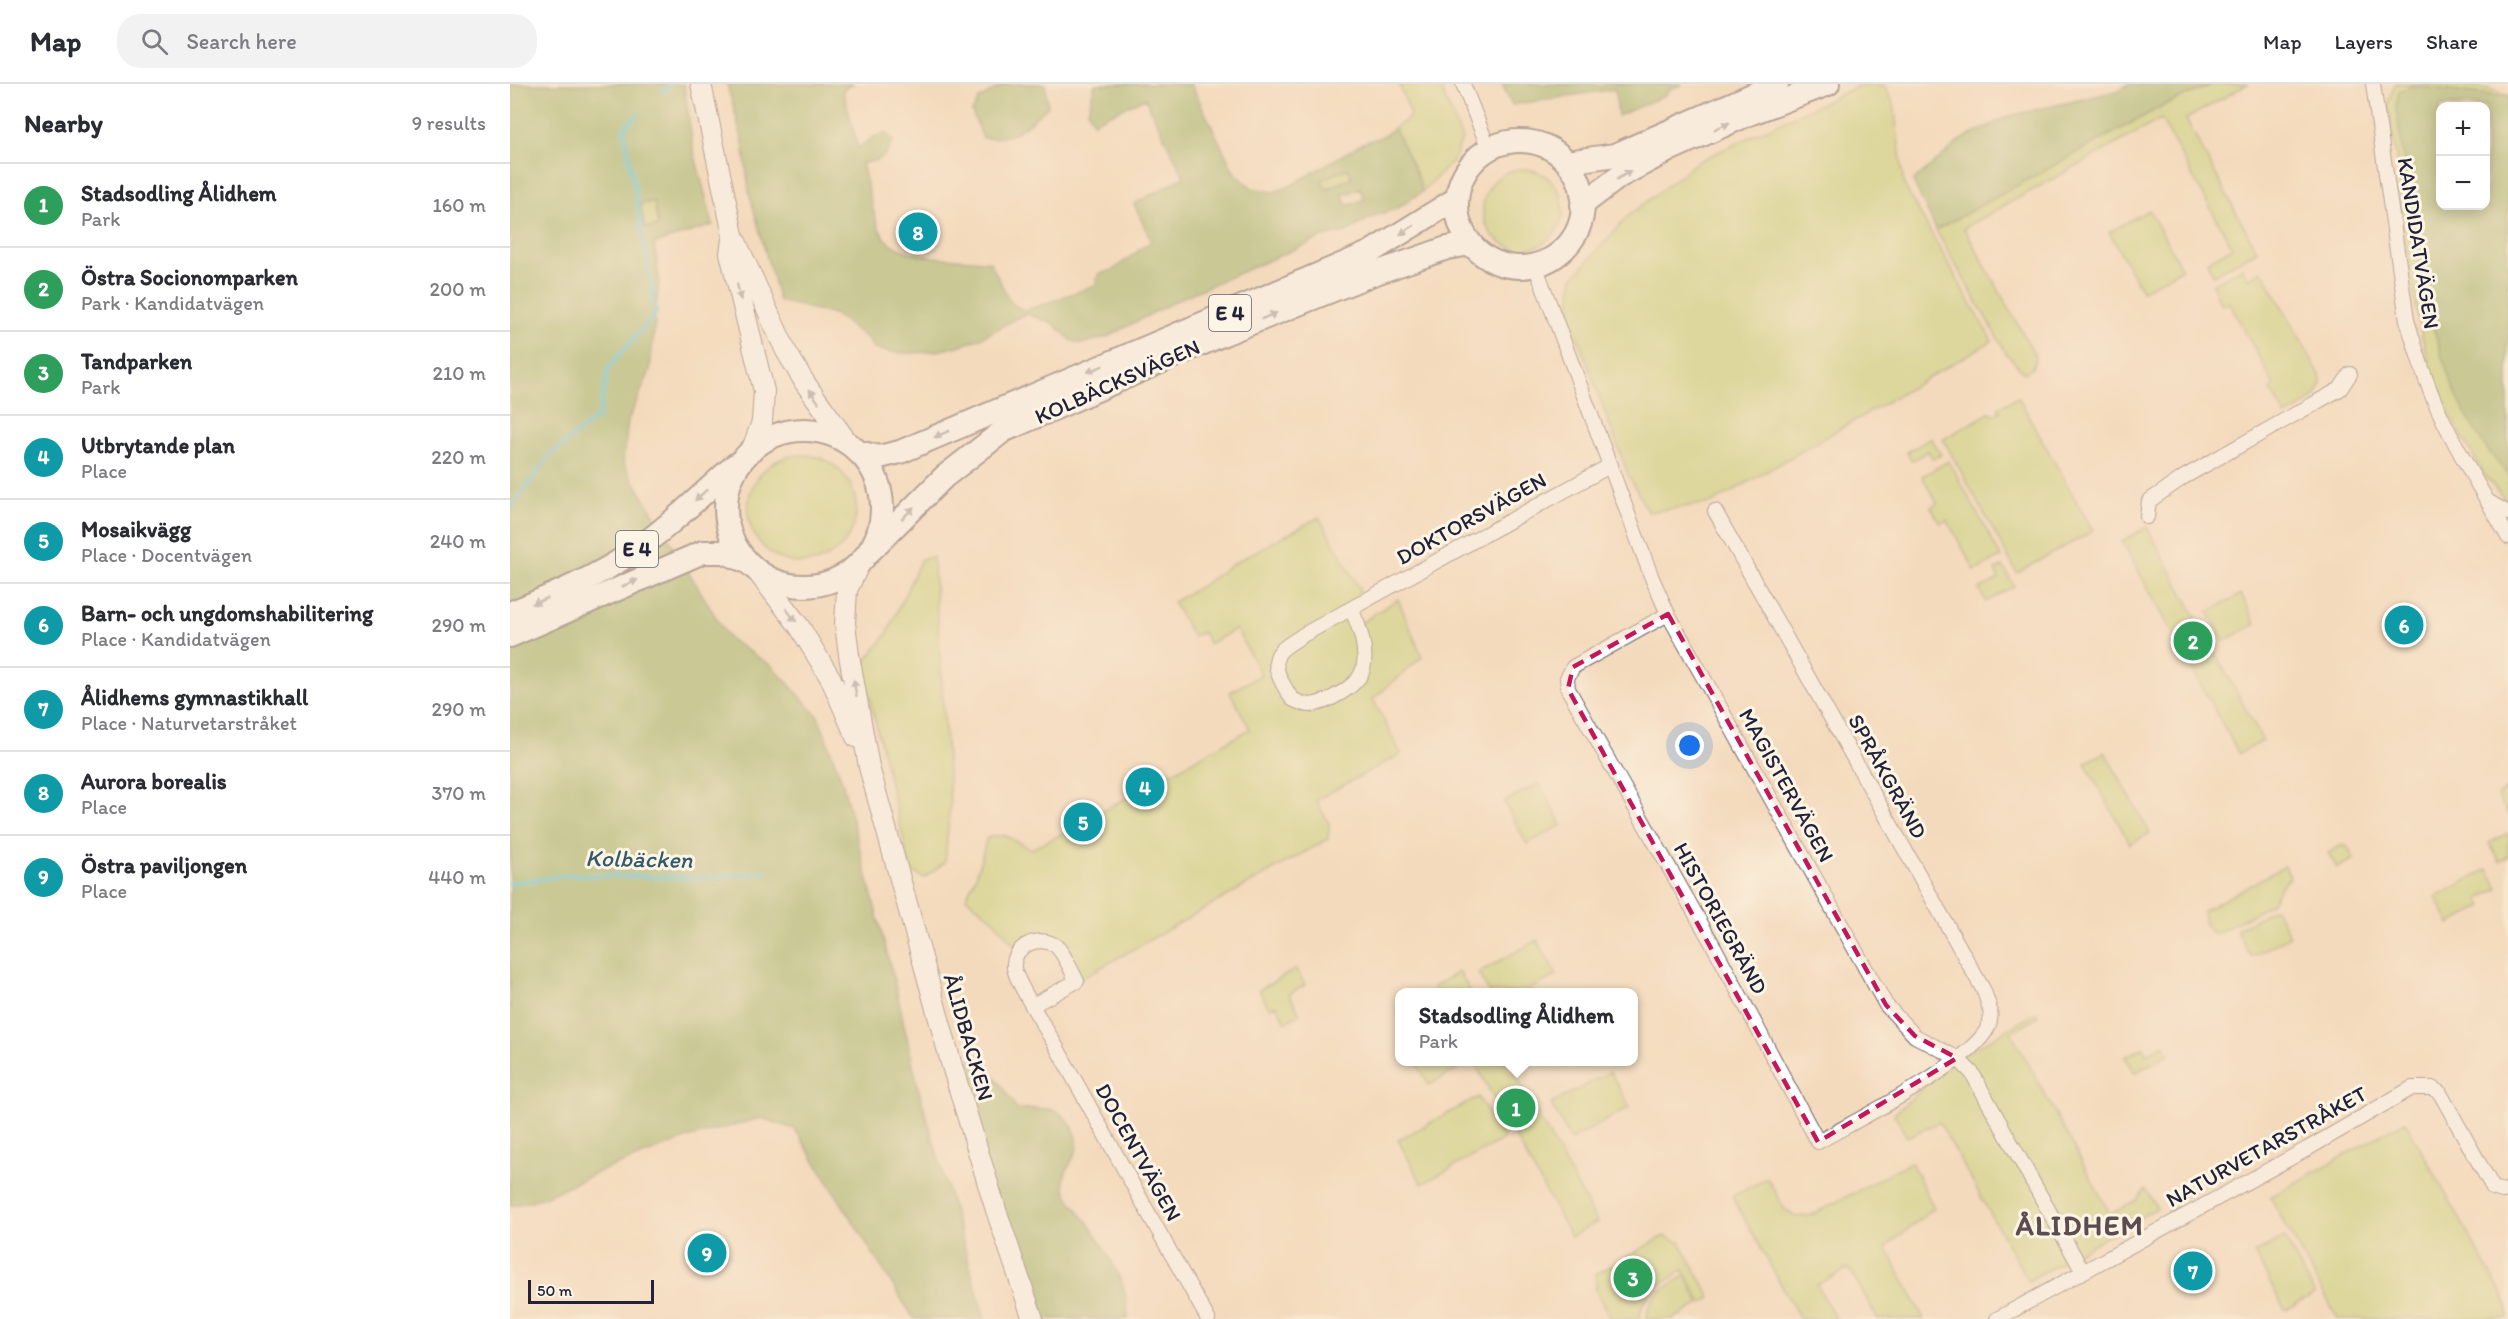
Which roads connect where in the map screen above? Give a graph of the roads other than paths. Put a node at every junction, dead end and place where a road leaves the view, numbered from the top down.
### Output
1 (700, 84) edge
2 (1462, 84) edge
3 (1777, 84) edge
4 (1828, 84) edge
5 (2373, 84) edge
6 (1489, 149) junction
7 (1567, 162) junction
8 (1456, 199) junction
9 (1582, 205) junction
10 (733, 235) junction
11 (1471, 244) junction
12 (1535, 265) junction
13 (2350, 374) dead end
14 (853, 448) junction
15 (748, 452) junction
16 (1611, 465) junction
17 (2488, 501) junction
18 (1715, 511) dead end
19 (2508, 513) edge
20 (2147, 517) dead end
21 (2508, 537) edge
22 (864, 557) junction
23 (751, 566) junction
24 (1351, 609) junction
25 (510, 613) edge
26 (1668, 614) junction
27 (510, 636) edge
28 (869, 767) junction
29 (1033, 1005) junction
30 (1958, 1058) junction
31 (2508, 1190) edge
32 (2084, 1272) junction
33 (1033, 1319) edge
34 (1208, 1319) edge
35 (1997, 1319) edge

1 - 10 main road
2 - 6 street
3 - 7 highway
9 -> 4 highway
5 - 17 street, KANDIDATVÄGEN
6 - 7 highway
6 - 8 highway
7 - 9 highway
8 - 11 highway
8 -> 14 highway, KOLBÄCKSVÄGEN / E 4
9 - 12 highway
14 -> 10 main road
10 -> 15 main road
11 - 12 highway
22 -> 11 highway, KOLBÄCKSVÄGEN / E 4
12 - 16 street, MAGISTERVÄGEN
13 - 20 street
14 - 15 highway, E 4
14 - 22 highway
15 - 23 highway
15 -> 25 highway, E 4
16 - 24 street, DOKTORSVÄGEN
16 - 26 street, MAGISTERVÄGEN
17 - 19 street
17 - 21 street, KANDIDATVÄGEN
18 - 30 street, SPRÅKGRÄND
22 - 23 highway, E 4
28 -> 22 main road, ÅLIDBACKEN
27 -> 23 highway, E 4
23 -> 28 main road, ÅLIDBACKEN
24 - 24 street, DOKTORSVÄGEN
26 - 30 street, MAGISTERVÄGEN
26 - 30 street, HISTORIEGRÄND
28 - 33 main road, ÅLIDBACKEN
29 - 29 street, DOCENTVÄGEN
29 - 34 street, DOCENTVÄGEN
30 - 32 street, MAGISTERVÄGEN
31 - 32 street, NATURVETARSTRÅKET
32 - 35 street, NATURVETARSTRÅKET

